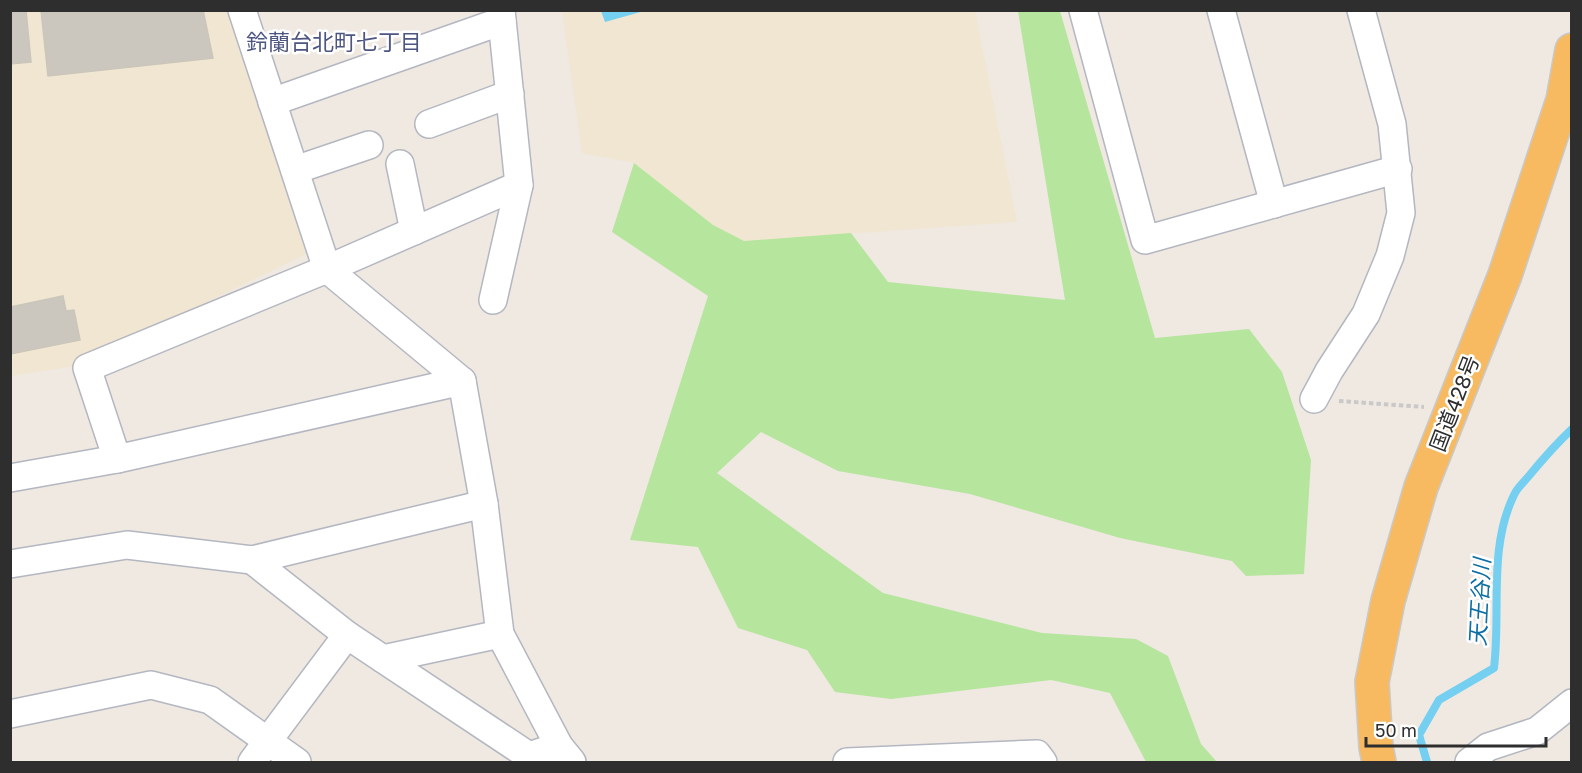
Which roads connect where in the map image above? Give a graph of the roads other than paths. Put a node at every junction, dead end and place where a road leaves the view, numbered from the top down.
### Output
1 (1083, 10) edge
2 (1221, 10) edge
3 (1361, 10) edge
4 (248, 12) edge
5 (501, 16) edge
6 (1572, 50) edge
7 (510, 94) junction
8 (273, 102) junction
9 (1567, 102) edge
10 (429, 124) dead end
11 (369, 145) dead end
12 (400, 164) dead end
13 (1398, 169) junction
14 (295, 170) junction
15 (519, 185) junction
16 (1274, 204) junction
17 (414, 231) junction
18 (327, 269) junction
19 (493, 300) dead end
20 (462, 381) junction
21 (1314, 399) road end
22 (117, 459) junction
23 (10, 478) edge
24 (484, 504) junction
25 (252, 560) junction
26 (10, 564) edge
27 (500, 634) junction
28 (347, 635) junction
29 (383, 659) junction
30 (1572, 703) edge
31 (10, 714) edge
32 (260, 752) edge
33 (566, 754) edge
34 (297, 762) edge
35 (847, 762) edge
36 (1043, 762) edge
37 (1379, 762) edge
38 (1469, 762) edge

1 - 16 street
2 - 16 street
3 - 13 street
4 - 8 street
5 - 7 street
5 - 8 street
6 - 9 highway, 国道428号
7 - 10 street
7 - 15 street
8 - 14 street
9 - 37 highway, 国道428号
11 - 14 street
12 - 17 street
13 - 16 street
13 - 21 street
14 - 18 street
15 - 17 street
15 - 19 street
17 - 18 street
18 - 20 street
18 - 22 street
20 - 22 street
20 - 24 street
22 - 23 street
24 - 25 street
24 - 27 street
25 - 26 street
25 - 28 street
27 - 29 street
27 - 33 street
28 - 29 street
28 - 32 street
29 - 33 street
30 - 38 street
31 - 32 street
32 - 34 street
35 - 36 street

